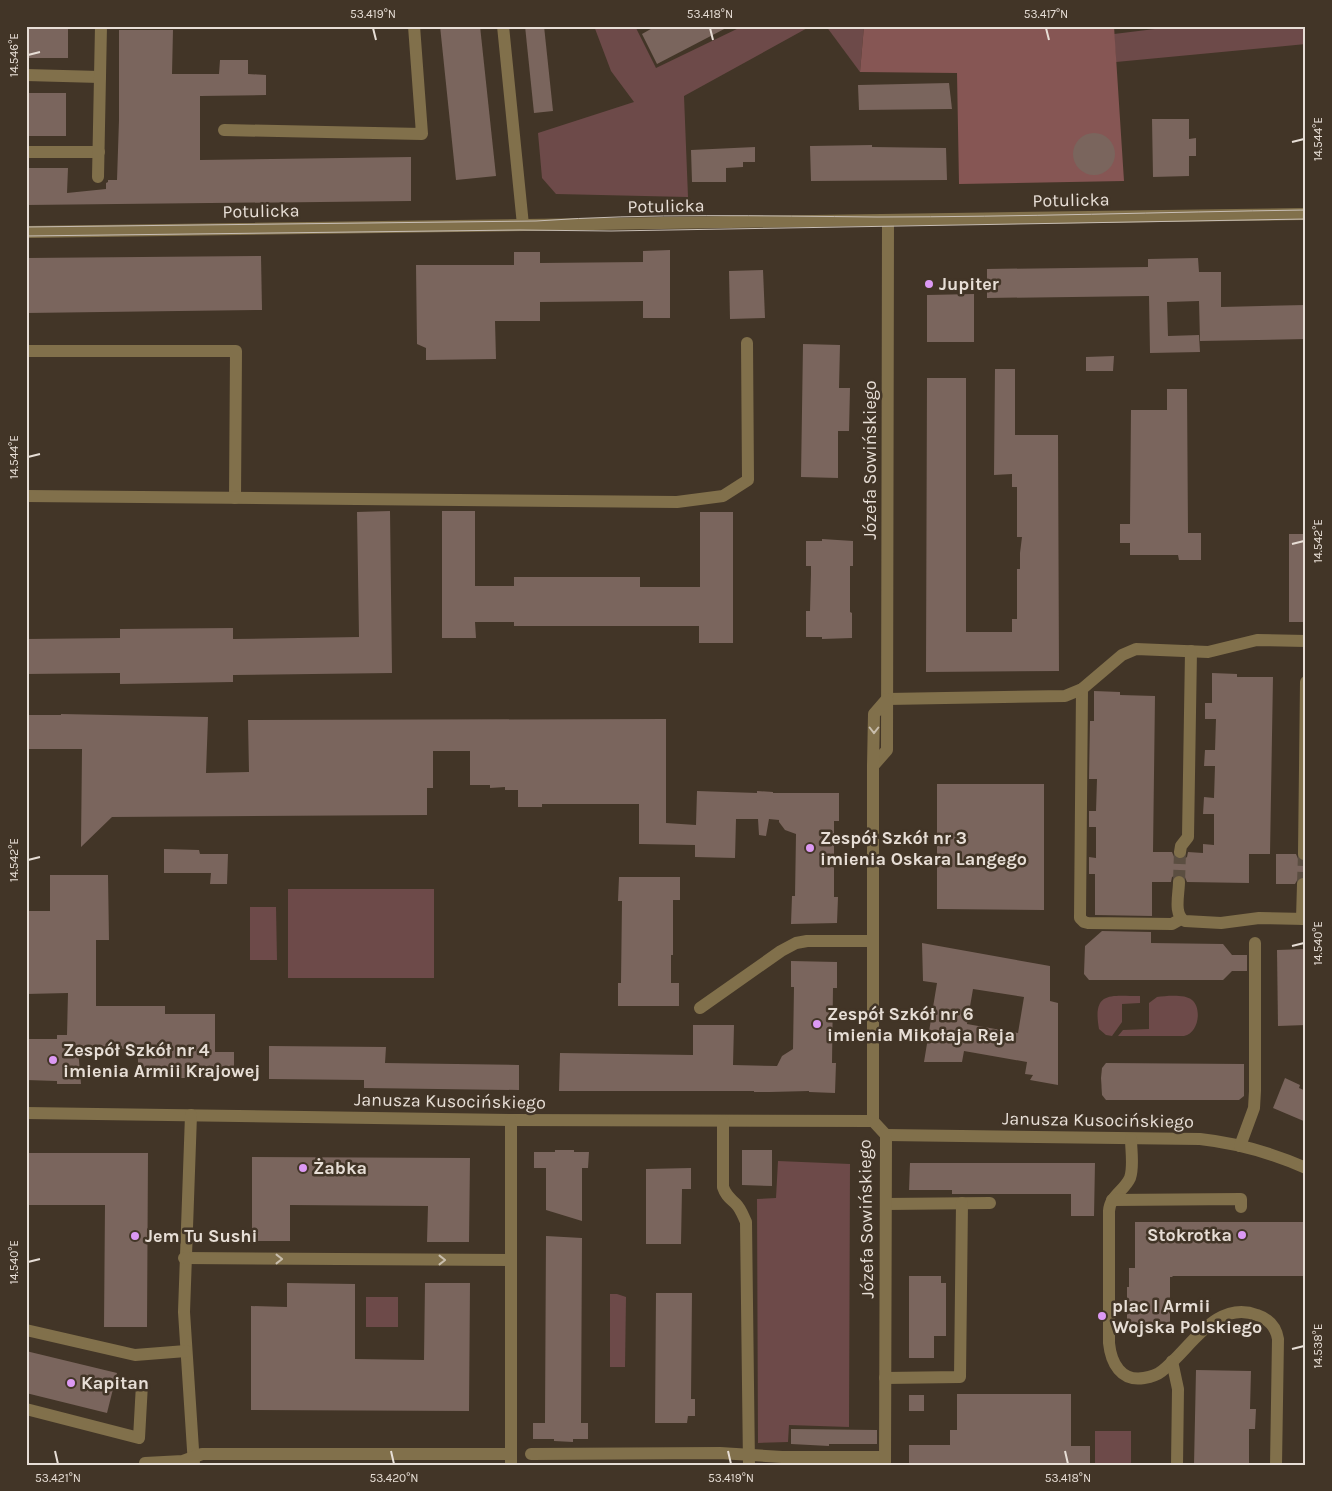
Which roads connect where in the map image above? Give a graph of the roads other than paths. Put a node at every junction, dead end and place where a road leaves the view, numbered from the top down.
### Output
1 (101, 26) edge
2 (414, 26) edge
3 (502, 26) edge
4 (26, 76) edge
5 (100, 77) junction
6 (224, 130) dead end
7 (26, 152) edge
8 (99, 152) junction
9 (98, 177) dead end
10 (1306, 214) edge
11 (888, 221) junction
12 (523, 225) junction
13 (26, 232) edge
14 (747, 343) dead end
15 (26, 351) edge
16 (26, 496) edge
17 (235, 498) junction
18 (1306, 640) edge
19 (1191, 651) junction
20 (1306, 682) edge
21 (1082, 689) junction
22 (887, 699) junction
23 (1180, 852) tunnel mouth
24 (1304, 854) dead end
25 (1179, 882) tunnel mouth
26 (1303, 884) dead end
27 (1304, 919) edge
28 (1181, 920) junction
29 (873, 941) junction
30 (1255, 943) dead end
31 (700, 1008) dead end
32 (26, 1113) edge
33 (191, 1115) junction
34 (511, 1120) junction
35 (723, 1121) junction
36 (873, 1122) junction
37 (886, 1135) junction
38 (1131, 1139) junction
39 (1240, 1146) junction
40 (1306, 1168) edge
41 (1112, 1200) junction
42 (962, 1203) junction
43 (990, 1203) dead end
44 (886, 1204) junction
45 (1241, 1208) dead end
46 (184, 1258) junction
47 (511, 1260) junction
48 (26, 1330) edge
49 (186, 1351) junction
50 (1172, 1361) junction
51 (885, 1378) junction
52 (142, 1384) dead end
53 (26, 1409) edge
54 (531, 1454) dead end
55 (511, 1460) edge
56 (749, 1460) edge
57 (194, 1461) edge
58 (885, 1461) edge
59 (145, 1464) edge
60 (1177, 1465) edge
61 (1276, 1465) edge

1 - 5 street
2 - 6 street
3 - 12 street
4 - 5 street
5 - 8 street
7 - 8 street
8 - 9 street
10 - 11 street, Potulicka
11 - 12 street, Potulicka
11 - 22 street, Józefa Sowińskiego
12 - 13 street, Potulicka
14 - 17 street
15 - 17 street
16 - 17 street
18 - 19 street
19 - 21 street
19 - 23 street
20 - 24 street
21 - 22 street
21 - 28 street
22 - 29 street, Józefa Sowińskiego
25 - 28 street
26 - 27 street
27 - 28 street
29 - 31 street
29 - 36 street, Józefa Sowińskiego
30 - 39 street
32 - 33 street, Janusza Kusocińskiego
33 - 34 street, Janusza Kusocińskiego
33 - 46 street
34 - 35 street, Janusza Kusocińskiego
34 - 47 street
35 - 36 street, Janusza Kusocińskiego
35 - 56 street
36 - 37 street, Józefa Sowińskiego
37 - 38 street, Janusza Kusocińskiego
37 - 44 street, Józefa Sowińskiego
38 - 39 street, Janusza Kusocińskiego
38 - 41 street
39 - 40 street, Janusza Kusocińskiego
41 - 45 street
41 - 50 street
42 - 43 street
42 - 44 street
42 - 51 street
44 - 51 street, Józefa Sowińskiego
46 -> 47 street
46 - 49 street
47 - 55 street
48 - 49 street
49 - 57 street
50 - 60 street
50 - 61 street
51 - 58 street, Józefa Sowińskiego
52 - 53 street
54 - 56 street
55 - 57 street
56 - 58 street
57 - 59 street

